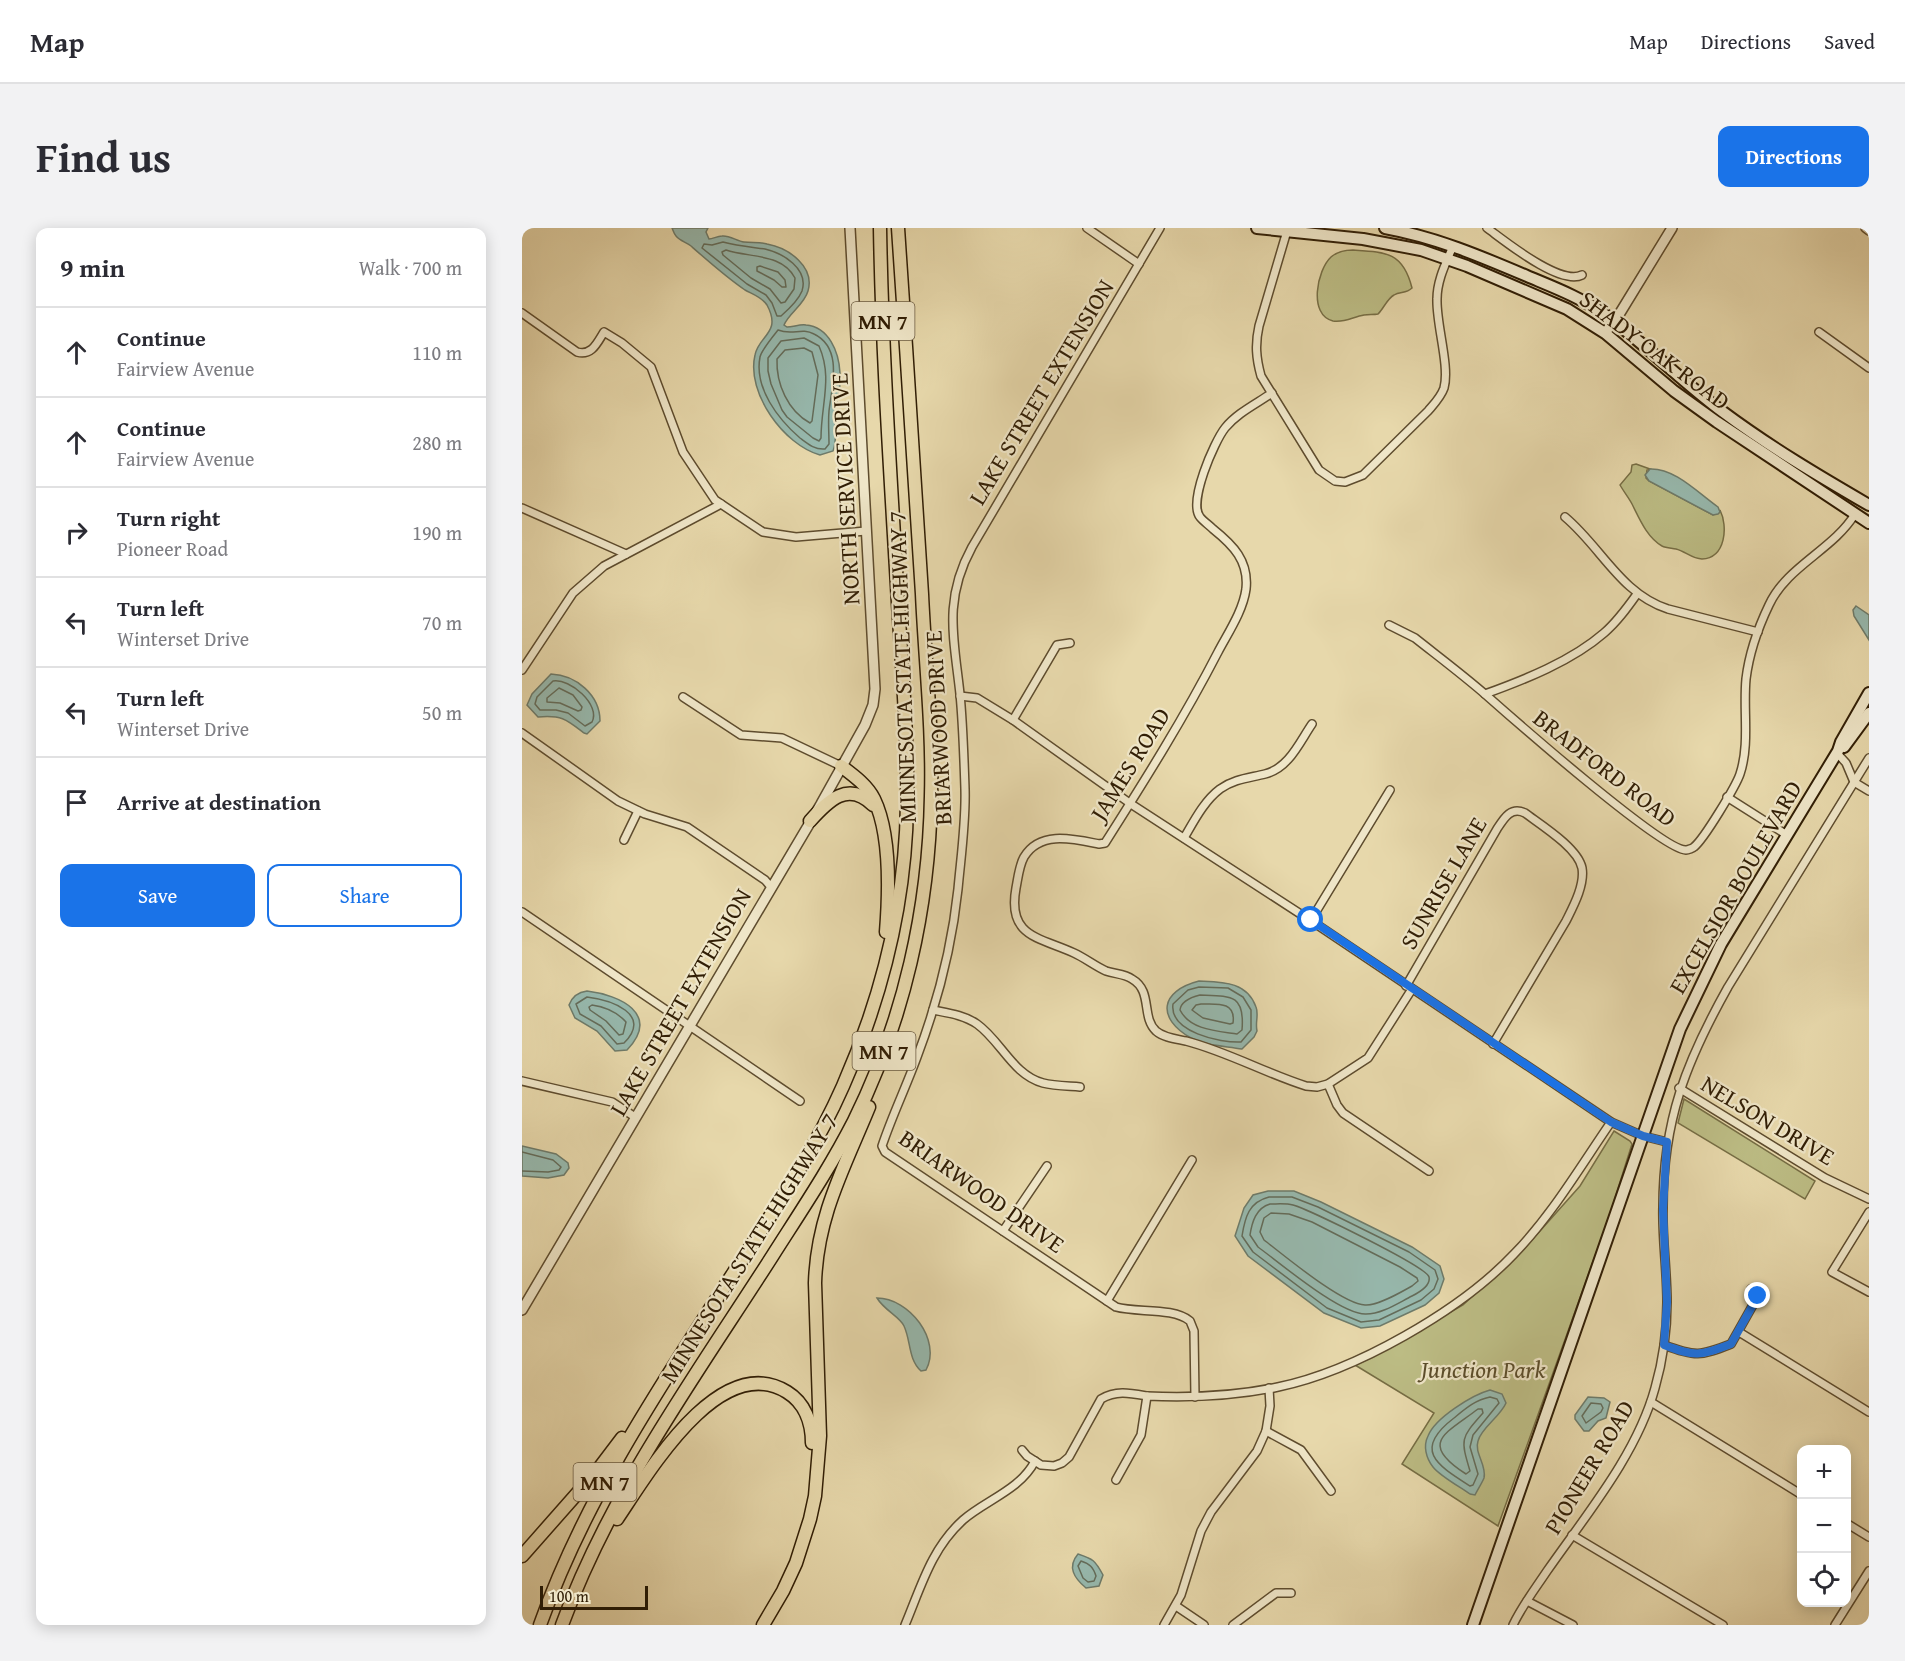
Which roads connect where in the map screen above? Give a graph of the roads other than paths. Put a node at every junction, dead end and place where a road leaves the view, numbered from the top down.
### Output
1 (850, 228) edge
2 (880, 228) edge
3 (900, 228) edge
4 (1086, 228) edge
5 (1160, 228) edge
6 (1257, 228) edge
7 (1385, 228) edge
8 (1486, 228) edge
9 (1672, 228) edge
10 (1865, 228) edge
11 (1287, 231) junction
12 (1869, 231) edge
13 (1452, 246) junction
14 (1448, 259) junction
15 (1139, 264) junction
16 (1582, 275) dead end
17 (522, 313) edge
18 (1614, 322) junction
19 (1819, 332) dead end
20 (1605, 333) junction
21 (1869, 368) edge
22 (1272, 393) junction
23 (722, 504) junction
24 (1869, 505) edge
25 (522, 508) edge
26 (1856, 514) junction
27 (1565, 517) dead end
28 (1869, 523) edge
29 (866, 531) junction
30 (626, 554) junction
31 (958, 577) joint
32 (1637, 594) junction
33 (1389, 625) dead end
34 (1758, 632) junction
35 (1070, 643) dead end
36 (522, 670) edge
37 (1869, 693) edge
38 (1485, 694) junction
39 (960, 696) junction
40 (683, 697) dead end
41 (870, 712) joint
42 (1869, 713) edge
43 (1013, 720) junction
44 (1312, 724) dead end
45 (522, 733) edge
46 (1838, 752) junction
47 (1869, 758) edge
48 (841, 766) junction
49 (1854, 782) junction
50 (1390, 790) dead end
51 (1869, 791) edge
52 (1727, 797) junction
53 (1131, 804) junction
54 (638, 811) junction
55 (879, 812) junction
56 (810, 821) junction
57 (1787, 835) junction
58 (1184, 838) junction
59 (624, 840) dead end
60 (771, 887) junction
61 (522, 912) edge
62 (1311, 920) junction
63 (1409, 987) junction
64 (874, 1002) junction
65 (898, 1010) junction
66 (933, 1010) junction
67 (690, 1025) junction
68 (1493, 1044) junction
69 (522, 1081) edge
70 (1328, 1084) junction
71 (1080, 1087) dead end
72 (1680, 1088) junction
73 (800, 1101) dead end
74 (635, 1117) junction
75 (1611, 1122) junction
76 (1643, 1136) junction
77 (1667, 1142) junction
78 (1192, 1160) dead end
79 (1047, 1166) dead end
80 (1430, 1171) dead end
81 (1869, 1199) edge
82 (1869, 1212) edge
83 (1003, 1231) junction
84 (1751, 1289) dead end
85 (1869, 1292) edge
86 (1107, 1301) junction
87 (522, 1310) edge
88 (1739, 1332) junction
89 (1664, 1345) junction
90 (686, 1346) junction
91 (1269, 1388) junction
92 (1147, 1396) junction
93 (1194, 1397) junction
94 (1651, 1402) junction
95 (1869, 1412) edge
96 (1266, 1431) junction
97 (1022, 1450) dead end
98 (1035, 1461) junction
99 (1116, 1480) dead end
100 (1331, 1491) dead end
101 (1797, 1492) edge
102 (1851, 1526) edge
103 (1572, 1534) junction
104 (1869, 1537) edge
105 (522, 1557) edge
106 (1869, 1571) edge
107 (1291, 1593) dead end
108 (1527, 1600) junction
109 (570, 1604) junction
110 (1176, 1606) junction
111 (540, 1625) edge
112 (562, 1625) edge
113 (754, 1625) edge
114 (763, 1625) edge
115 (905, 1625) edge
116 (1164, 1625) edge
117 (1204, 1625) edge
118 (1233, 1625) edge
119 (1473, 1625) edge
120 (1513, 1625) edge
121 (1573, 1625) edge
122 (1722, 1625) edge
123 (1835, 1625) edge

1 - 29 street, NORTH SERVICE DRIVE
2 - 64 highway, MINNESOTA STATE HIGHWAY 7 / MN 7
3 - 65 highway, MINNESOTA STATE HIGHWAY 7 / MN 7
4 - 15 street
5 - 15 street, LAKE STREET EXTENSION
6 - 11 main road, SHADY OAK ROAD
7 - 13 main road, SHADY OAK ROAD
8 - 16 street
9 - 18 street
10 - 12 street
11 - 14 main road, SHADY OAK ROAD
11 - 22 street
13 - 14 street
13 - 18 main road, SHADY OAK ROAD
14 - 20 main road, SHADY OAK ROAD
14 - 22 street
15 - 31 street, LAKE STREET EXTENSION
17 - 23 street
18 - 20 street
18 - 24 main road, SHADY OAK ROAD
19 - 21 street
20 - 26 main road, SHADY OAK ROAD
22 - 53 street, JAMES ROAD
23 - 29 street
23 - 30 street
25 - 30 street
26 - 28 main road, SHADY OAK ROAD
26 - 34 street, BRADFORD ROAD
27 - 32 street
29 - 41 street, NORTH SERVICE DRIVE
30 - 36 street
31 - 39 street, BRIARWOOD DRIVE
32 - 34 street
32 - 38 street
33 - 38 street, BRADFORD ROAD
34 - 52 street, BRADFORD ROAD
35 - 43 street
37 - 46 main road, EXCELSIOR BOULEVARD
38 - 52 street, BRADFORD ROAD
39 - 43 street
39 - 66 street, BRIARWOOD DRIVE
40 - 48 street
41 - 48 street, LAKE STREET EXTENSION
42 - 46 main road, EXCELSIOR BOULEVARD
43 - 53 street
44 - 58 street
45 - 54 street
46 - 49 street
46 - 57 main road, EXCELSIOR BOULEVARD
47 - 49 street, PIONEER ROAD
48 - 55 highway
48 - 56 street, LAKE STREET EXTENSION
49 - 51 street
49 - 72 street, PIONEER ROAD
50 - 62 street
52 - 57 street
53 - 58 street
53 - 70 street, JAMES ROAD
54 - 59 street
54 - 60 street
55 - 56 highway
55 - 64 highway
56 - 60 street, LAKE STREET EXTENSION
57 - 76 main road, EXCELSIOR BOULEVARD
58 - 62 street
60 - 67 street, LAKE STREET EXTENSION
61 - 67 street
62 - 63 street
63 - 68 street
63 - 68 street, SUNRISE LANE
63 - 70 street, SUNRISE LANE
64 - 90 highway, MINNESOTA STATE HIGHWAY 7 / MN 7
65 - 109 highway, MINNESOTA STATE HIGHWAY 7 / MN 7
65 - 114 highway
66 - 71 street
66 - 83 street, BRIARWOOD DRIVE
67 - 73 street
67 - 74 street, LAKE STREET EXTENSION
68 - 75 street
69 - 74 street
70 - 80 street
72 - 77 street, PIONEER ROAD
72 - 81 street, NELSON DRIVE
74 - 87 street, LAKE STREET EXTENSION
75 - 76 street
75 - 91 street
76 - 77 street
76 - 119 main road, EXCELSIOR BOULEVARD
77 - 89 street, PIONEER ROAD
78 - 86 street
79 - 83 street
82 - 85 street
83 - 86 street, BRIARWOOD DRIVE
84 - 88 street
86 - 93 street, BRIARWOOD DRIVE
88 - 89 street
88 - 95 street
89 - 94 street, PIONEER ROAD
90 - 105 highway
90 - 111 highway, MINNESOTA STATE HIGHWAY 7 / MN 7
91 - 93 street
91 - 96 street
92 - 93 street
92 - 98 street
92 - 99 street
94 - 101 street
94 - 103 street, PIONEER ROAD
96 - 100 street
96 - 110 street
97 - 98 street
98 - 115 street
102 - 104 street
103 - 108 street, PIONEER ROAD
103 - 122 street
106 - 123 street
107 - 118 street
108 - 120 street, PIONEER ROAD
108 - 121 street
109 - 112 highway, MINNESOTA STATE HIGHWAY 7 / MN 7
109 - 113 highway
110 - 116 street
110 - 117 street

